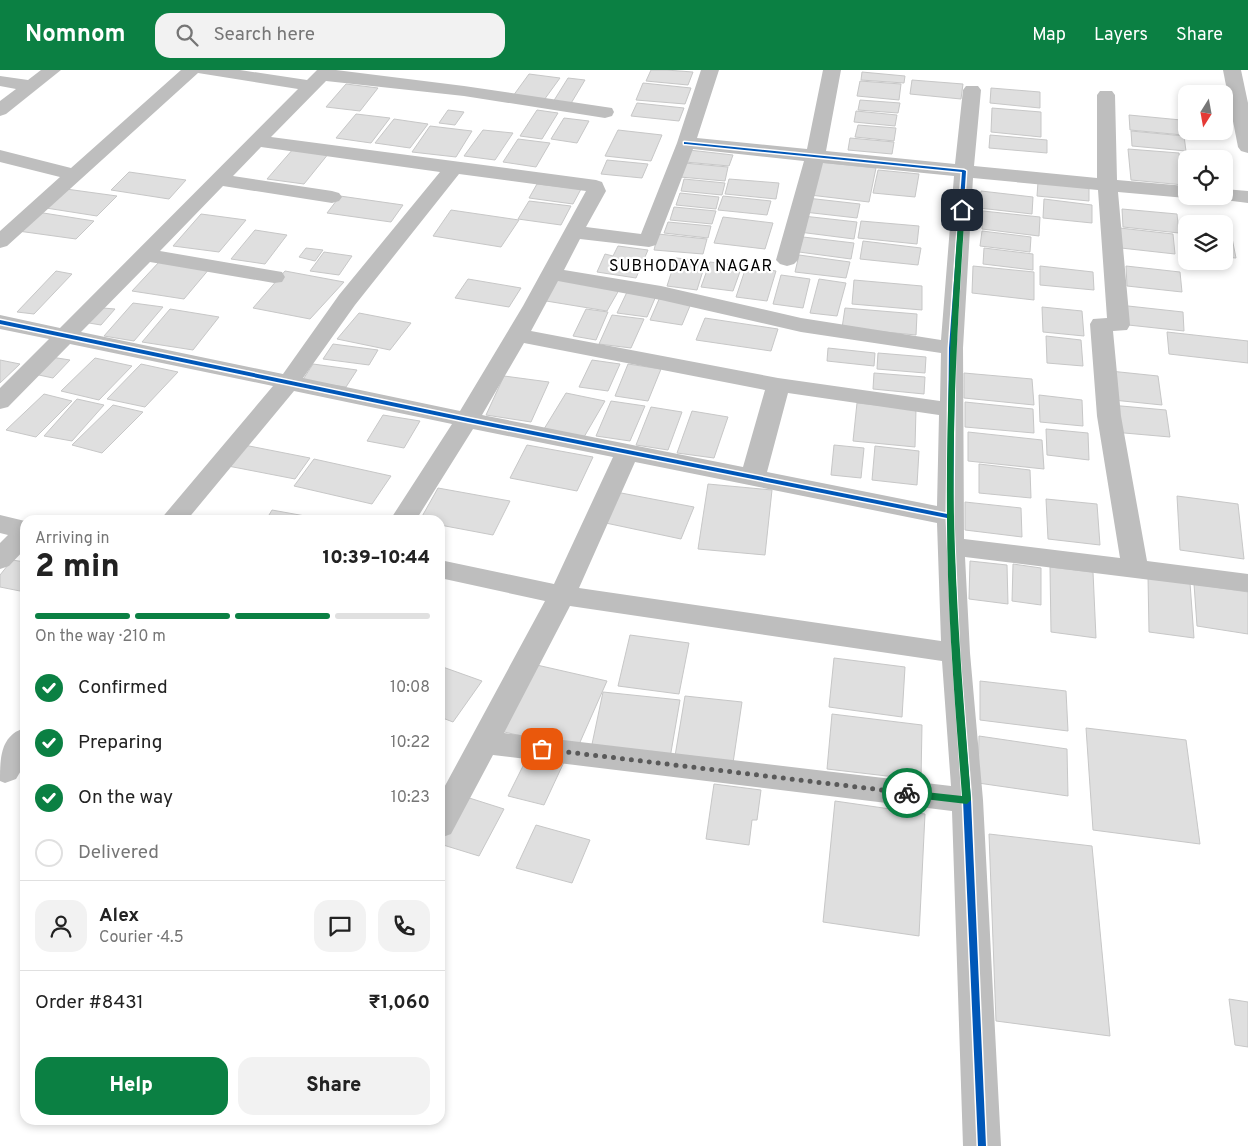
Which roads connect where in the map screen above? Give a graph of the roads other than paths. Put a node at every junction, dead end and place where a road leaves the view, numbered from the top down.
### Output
1 (52, 70) edge
2 (191, 70) edge
3 (204, 70) edge
4 (710, 70) edge
5 (832, 70) edge
6 (1232, 70) edge
7 (321, 77) edge
8 (0, 81) edge
9 (31, 86) junction
10 (972, 90) dead end
11 (1106, 95) dead end
12 (0, 110) edge
13 (605, 112) dead end
14 (257, 141) junction
15 (686, 143) junction
16 (1248, 147) edge
17 (0, 156) edge
18 (815, 157) junction
19 (454, 168) junction
20 (964, 171) junction
21 (75, 175) junction
22 (220, 180) junction
23 (1107, 185) junction
24 (1178, 191) edge
25 (332, 196) dead end
26 (1233, 196) edge
27 (1248, 197) edge
28 (573, 232) junction
29 (0, 242) edge
30 (147, 255) junction
31 (787, 260) dead end
32 (552, 274) junction
33 (274, 277) dead end
34 (0, 322) edge
35 (67, 335) junction
36 (519, 335) junction
37 (952, 348) junction
38 (288, 383) junction
39 (778, 385) junction
40 (0, 402) edge
41 (952, 410) junction
42 (468, 420) junction
43 (627, 453) junction
44 (753, 478) junction
45 (177, 515) edge
46 (406, 515) edge
47 (950, 517) junction
48 (0, 524) edge
49 (20, 530) edge
50 (20, 537) edge
51 (951, 546) junction
52 (0, 560) edge
53 (1135, 568) junction
54 (445, 570) edge
55 (1248, 583) edge
56 (562, 595) junction
57 (956, 653) junction
58 (484, 742) junction
59 (20, 750) edge
60 (10, 773) edge
61 (967, 800) junction
62 (445, 816) edge
63 (982, 1146) edge

1 - 9 street
2 - 21 street
3 - 7 street
4 - 15 street
5 - 18 street
6 - 16 street
7 - 13 street
7 - 14 street
8 - 9 street
9 - 12 street
10 - 20 street
11 - 23 street
14 - 19 street
14 - 22 street
15 - 18 street
15 - 28 street
17 - 21 street
18 - 20 street
18 - 31 street
19 - 28 street
19 - 38 street
20 - 23 street
20 - 37 street
21 - 29 street
22 - 25 street
22 - 30 street
23 - 24 street
23 - 53 street
26 - 27 street
28 - 32 street
30 - 33 street
30 - 35 street
32 - 36 street
32 - 37 street
34 - 35 street
35 - 38 street
35 - 40 street
36 - 39 street
36 - 42 street
37 - 41 street
38 - 42 street
38 - 45 street
39 - 41 street
39 - 44 street
41 - 47 street
42 - 43 street
42 - 46 street
43 - 44 street
43 - 56 street
44 - 47 street
47 - 51 street
48 - 49 street
50 - 52 street
51 - 53 street
51 - 57 street
53 - 55 street
54 - 56 street
56 - 57 street
56 - 58 street
57 - 61 street
58 - 61 street
58 - 62 street
59 - 60 street
61 - 63 street

